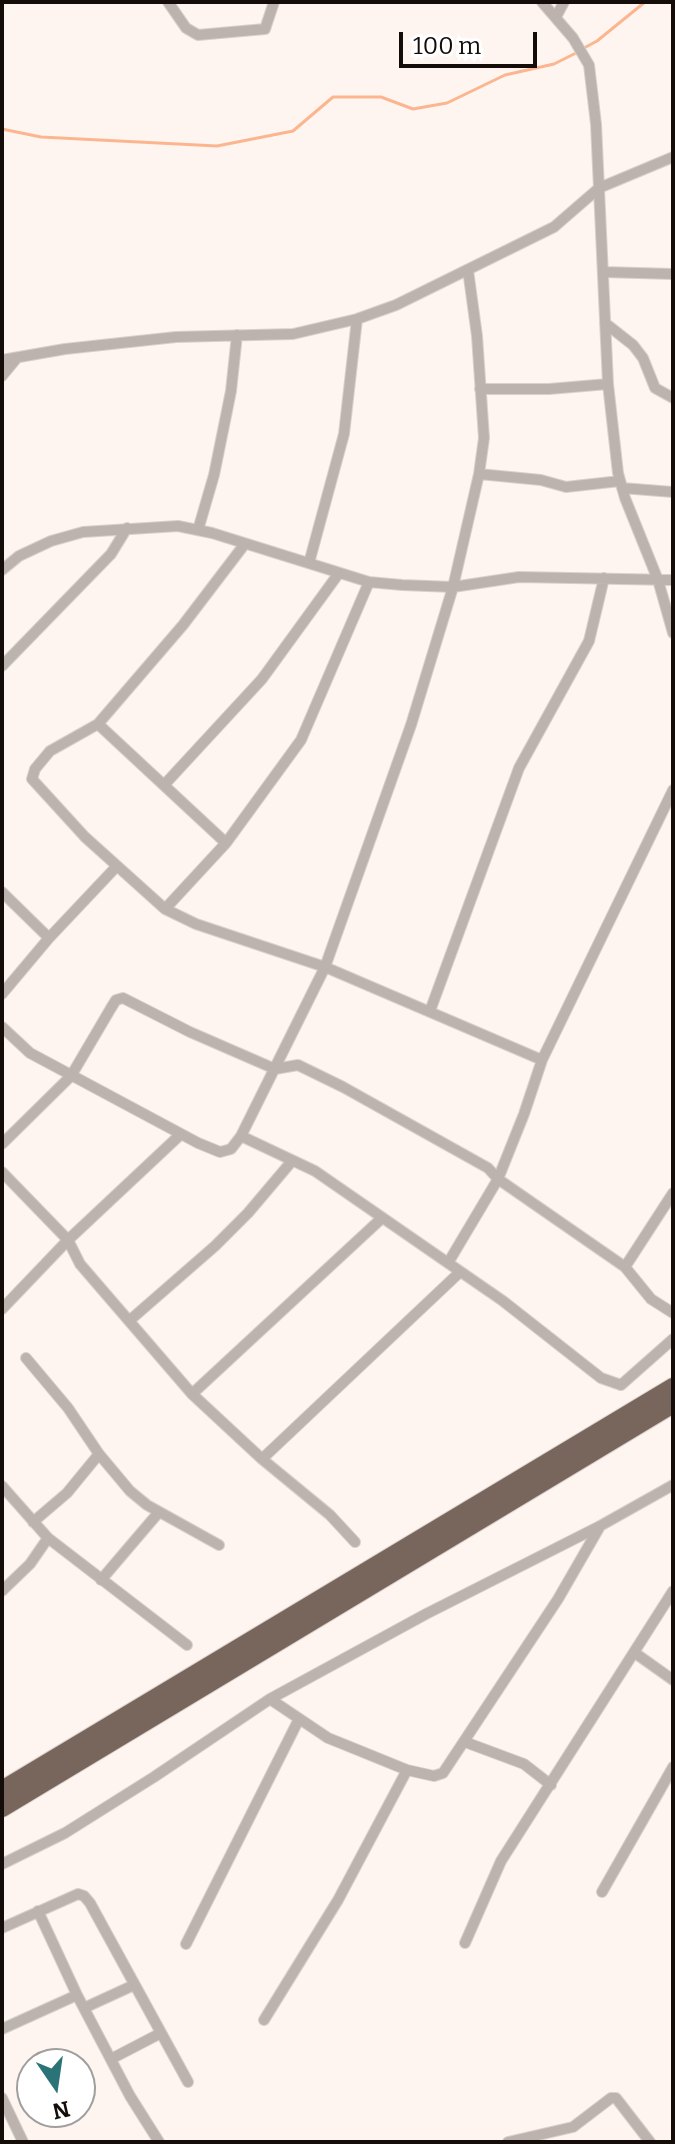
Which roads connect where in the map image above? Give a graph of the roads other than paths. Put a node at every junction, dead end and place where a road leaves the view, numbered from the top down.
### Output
1 (168, 2) edge
2 (274, 2) edge
3 (542, 2) edge
4 (564, 2) edge
5 (556, 17) junction
6 (673, 157) edge
7 (599, 188) junction
8 (468, 270) junction
9 (603, 272) junction
10 (673, 274) edge
11 (357, 319) junction
12 (605, 323) junction
13 (237, 335) junction
14 (16, 359) junction
15 (2, 360) edge
16 (2, 376) edge
17 (608, 384) junction
18 (480, 389) junction
19 (673, 398) edge
20 (479, 474) junction
21 (621, 485) junction
22 (673, 492) edge
23 (127, 528) junction
24 (198, 530) junction
25 (244, 545) junction
26 (309, 563) junction
27 (2, 570) edge
28 (339, 573) junction
29 (604, 578) junction
30 (658, 580) junction
31 (673, 580) edge
32 (369, 582) junction
33 (453, 587) junction
34 (673, 633) edge
35 (2, 666) edge
36 (98, 724) junction
37 (165, 784) junction
38 (673, 790) edge
39 (226, 843) junction
40 (116, 867) junction
41 (2, 892) edge
42 (165, 909) junction
43 (49, 938) junction
44 (325, 967) junction
45 (2, 994) edge
46 (430, 1011) junction
47 (2, 1027) edge
48 (542, 1060) junction
49 (275, 1069) junction
50 (71, 1076) junction
51 (181, 1134) junction
52 (241, 1136) junction
53 (2, 1144) edge
54 (292, 1161) junction
55 (2, 1172) edge
56 (498, 1179) junction
57 (673, 1193) edge
58 (382, 1218) junction
59 (68, 1240) junction
60 (448, 1263) junction
61 (625, 1267) junction
62 (460, 1272) junction
63 (3, 1305) edge
64 (673, 1313) edge
65 (129, 1321) junction
66 (673, 1339) edge
67 (26, 1358) dead end
68 (673, 1387) edge
69 (192, 1394) junction
70 (673, 1404) edge
71 (99, 1454) junction
72 (262, 1459) junction
73 (673, 1485) edge
74 (2, 1486) edge
75 (159, 1512) junction
76 (33, 1522) junction
77 (600, 1526) junction
78 (48, 1538) junction
79 (355, 1542) dead end
80 (219, 1545) dead end
81 (101, 1580) junction
82 (2, 1591) edge
83 (673, 1591) edge
84 (187, 1645) dead end
85 (635, 1653) junction
86 (673, 1680) edge
87 (270, 1699) junction
88 (299, 1719) junction
89 (465, 1742) junction
90 (673, 1767) edge
91 (407, 1770) junction
92 (551, 1785) junction
93 (2, 1790) edge
94 (2, 1808) edge
95 (2, 1864) edge
96 (602, 1892) dead end
97 (38, 1911) junction
98 (2, 1928) edge
99 (465, 1943) dead end
100 (186, 1944) dead end
101 (134, 1985) junction
102 (77, 1995) junction
103 (84, 2008) junction
104 (264, 2020) dead end
105 (2, 2029) edge
106 (161, 2033) junction
107 (111, 2059) junction
108 (188, 2082) dead end
109 (2, 2098) edge
110 (23, 2142) edge
111 (159, 2142) edge
112 (508, 2142) edge
113 (650, 2142) edge

1 - 2 street
3 - 5 street
4 - 5 street
5 - 7 street
6 - 7 street
7 - 8 street
7 - 9 street
8 - 11 street
8 - 18 street
9 - 10 street
9 - 12 street
11 - 13 street
11 - 26 street
12 - 17 street
12 - 19 street
13 - 14 street
13 - 24 street
14 - 15 street
14 - 16 street
17 - 18 street
17 - 21 street
18 - 20 street
20 - 21 street
20 - 33 street
21 - 22 street
21 - 30 street
23 - 24 street
23 - 27 street
23 - 35 street
24 - 25 street
25 - 26 street
25 - 36 street
26 - 28 street
28 - 32 street
28 - 37 street
29 - 30 street
29 - 33 street
29 - 46 street
30 - 31 street
30 - 34 street
32 - 33 street
32 - 39 street
33 - 44 street
36 - 37 street
36 - 40 street
37 - 39 street
38 - 48 street
39 - 42 street
40 - 42 street
40 - 43 street
41 - 43 street
42 - 44 street
43 - 45 street
44 - 46 street
44 - 49 street
46 - 48 street
47 - 50 street
48 - 56 street
49 - 50 street
49 - 52 street
49 - 56 street
50 - 51 street
50 - 53 street
51 - 52 street
51 - 59 street
52 - 54 street
54 - 58 street
54 - 65 street
55 - 59 street
56 - 60 street
56 - 61 street
57 - 61 street
58 - 60 street
58 - 69 street
59 - 63 street
59 - 65 street
60 - 62 street
61 - 64 street
62 - 66 street
62 - 72 street
65 - 69 street
67 - 71 street
68 - 93 highway
69 - 72 street
70 - 94 highway
71 - 75 street
71 - 76 street
72 - 79 street
73 - 77 street
74 - 76 street
75 - 80 street
75 - 81 street
76 - 78 street
77 - 87 street
77 - 89 street
78 - 81 street
78 - 82 street
81 - 84 street
83 - 85 street
85 - 86 street
85 - 92 street
87 - 88 street
87 - 95 street
88 - 91 street
88 - 100 street
89 - 91 street
89 - 92 street
90 - 96 street
91 - 104 street
92 - 99 street
97 - 98 street
97 - 101 street
97 - 102 street
101 - 103 street
101 - 106 street
102 - 103 street
102 - 105 street
103 - 107 street
106 - 107 street
106 - 108 street
107 - 111 street
109 - 110 street
112 - 113 street

